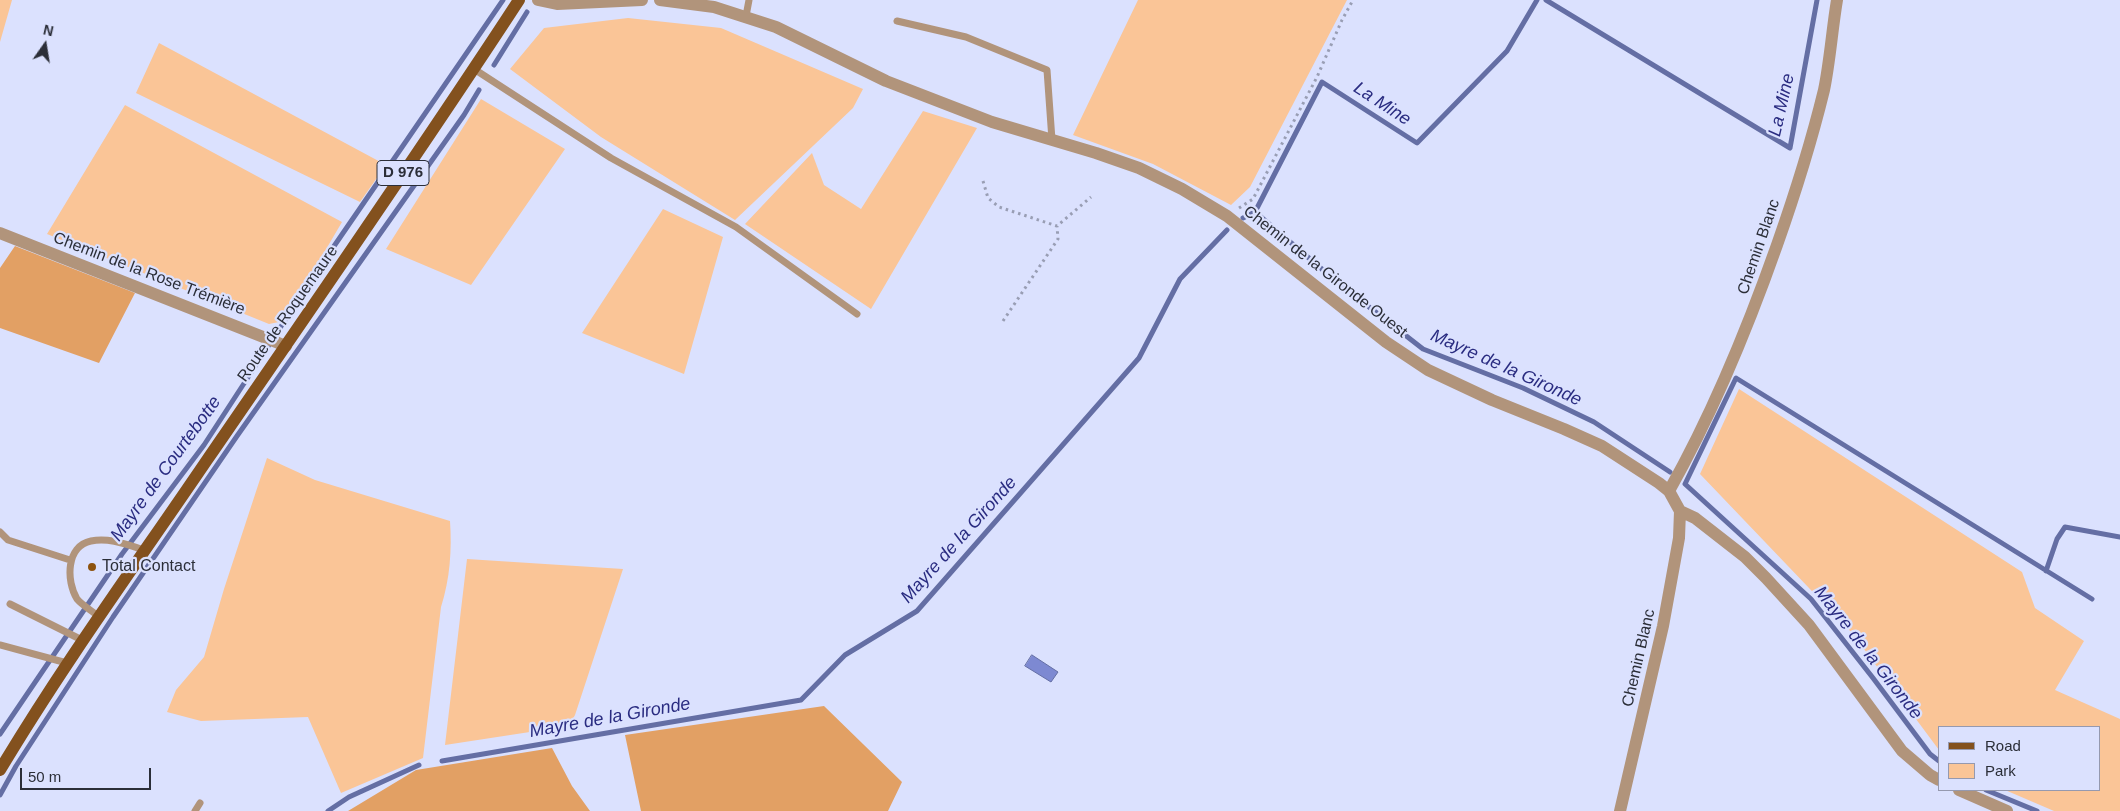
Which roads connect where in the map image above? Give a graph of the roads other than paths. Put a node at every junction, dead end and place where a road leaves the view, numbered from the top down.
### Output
1 (519, 0) edge
2 (538, 0) edge
3 (642, 0) edge
4 (660, 0) edge
5 (748, 0) edge
6 (1837, 0) edge
7 (746, 16) junction
8 (897, 21) dead end
9 (474, 69) junction
10 (1052, 140) junction
11 (0, 233) edge
12 (857, 314) dead end
13 (286, 346) junction
14 (1669, 491) junction
15 (1680, 511) junction
16 (0, 532) edge
17 (144, 550) junction
18 (70, 560) junction
19 (10, 604) dead end
20 (98, 616) junction
21 (82, 640) junction
22 (0, 645) edge
23 (67, 663) junction
24 (0, 770) edge
25 (1938, 779) edge
26 (1961, 791) edge
27 (200, 803) dead end
28 (195, 811) edge
29 (1620, 811) edge
30 (2007, 811) edge

1 - 9 main road, Route de Roquemaure / D 976
2 - 3 street
4 - 7 street, Chemin de la Gironde Ouest
5 - 7 lane
6 - 14 street, Chemin Blanc
7 - 10 street, Chemin de la Gironde Ouest
8 - 10 lane
9 - 12 lane
9 - 13 main road, Route de Roquemaure / D 976
10 - 14 street, Chemin de la Gironde Ouest
11 - 13 street, Chemin de la Rose Trémière
13 - 17 main road, Route de Roquemaure / D 976
14 - 15 street, Chemin de la Gironde Ouest
15 - 25 street
15 - 29 street, Chemin Blanc
16 - 18 lane
17 - 18 lane
17 - 20 main road, Route de Roquemaure / D 976
18 - 20 lane
19 - 21 lane
20 - 21 main road, Route de Roquemaure / D 976
21 - 23 main road, Route de Roquemaure / D 976
22 - 23 lane
23 - 24 main road, Route de Roquemaure / D 976
26 - 30 street
27 - 28 lane

